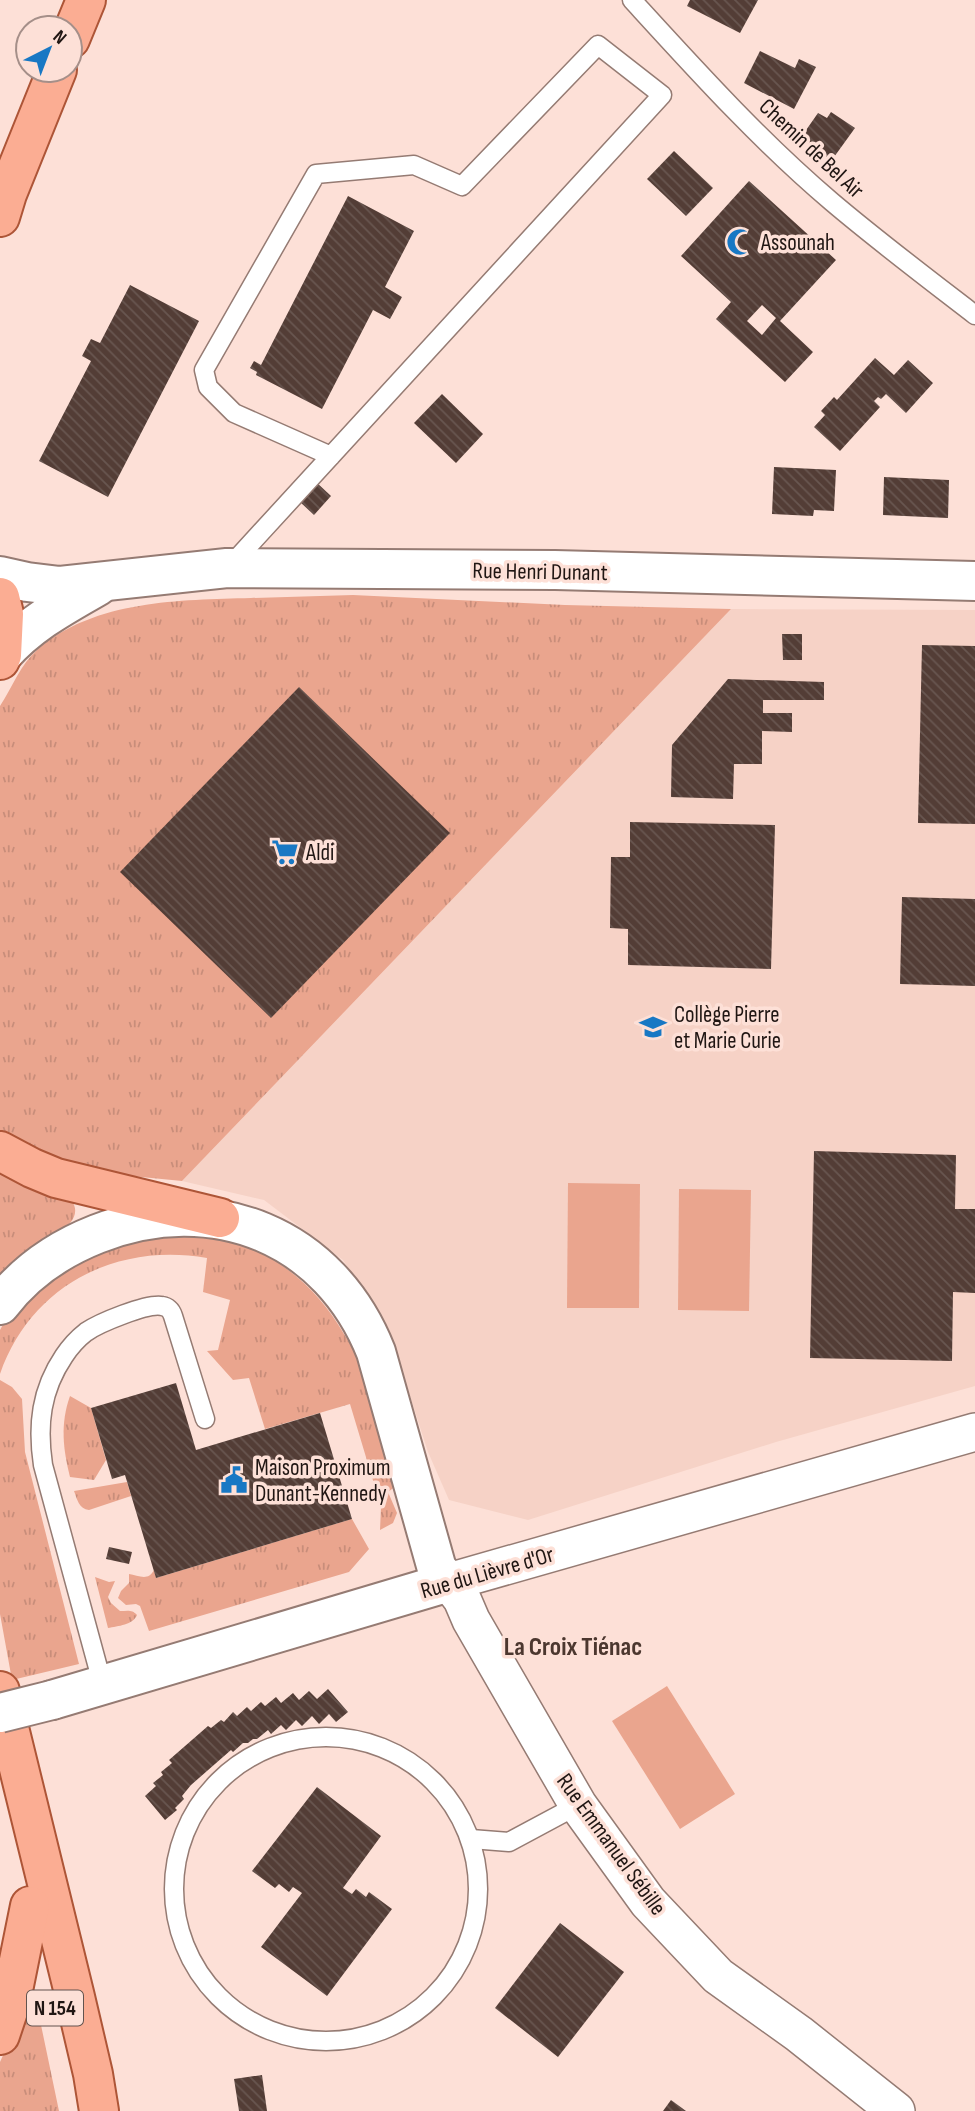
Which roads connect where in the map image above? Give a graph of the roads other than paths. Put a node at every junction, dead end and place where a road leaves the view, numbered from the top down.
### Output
1 (632, 0) edge
2 (51, 84) edge
3 (2, 206) edge
4 (975, 315) edge
5 (331, 456) junction
6 (228, 568) junction
7 (0, 576) edge
8 (975, 580) edge
9 (106, 582) junction
10 (0, 597) edge
11 (1, 657) edge
12 (0, 1151) edge
13 (220, 1218) junction
14 (0, 1305) edge
15 (205, 1419) dead end
16 (975, 1432) edge
17 (449, 1582) junction
18 (103, 1686) junction
19 (0, 1691) edge
20 (0, 1713) edge
21 (0, 1788) edge
22 (578, 1805) junction
23 (471, 1839) junction
24 (30, 1906) junction
25 (0, 2035) edge
26 (75, 2111) edge
27 (99, 2111) edge
28 (896, 2111) edge

1 - 4 lane, Chemin de Bel Air
2 - 3 main road
5 - 5 lane
5 - 6 lane
6 - 8 street, Rue Henri Dunant
6 - 9 street, Rue Henri Dunant
7 - 9 street, Rue Henri Dunant
9 - 11 street
10 - 11 main road
12 - 13 main road
13 - 14 street
13 - 17 street
15 - 18 lane
16 - 17 street, Rue du Lièvre d'Or
17 - 18 street, Rue du Lièvre d'Or
17 - 22 street, Rue Emmanuel Sébille
18 - 20 street, Rue du Lièvre d'Or, bridge
19 - 27 main road
21 - 24 main road, N 154
22 - 23 lane
22 - 28 street, Rue Emmanuel Sébille
23 - 23 lane
24 - 25 main road
24 - 26 main road, N 154

